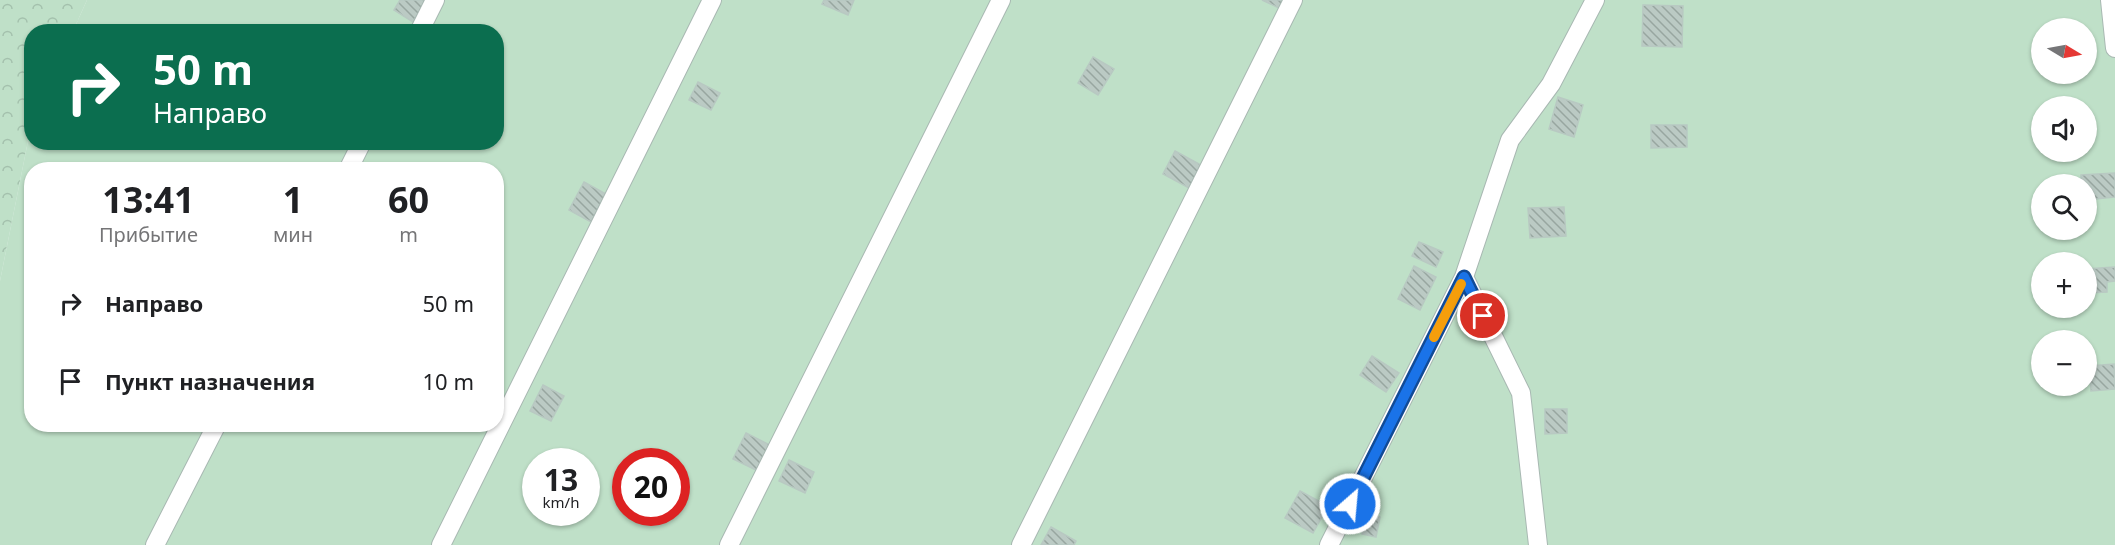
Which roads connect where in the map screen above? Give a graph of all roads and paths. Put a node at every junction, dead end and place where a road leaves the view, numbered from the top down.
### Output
1 (435, 0) edge
2 (712, 0) edge
3 (1001, 0) edge
4 (1293, 0) edge
5 (1595, 0) edge
6 (2110, 0) edge
7 (423, 24) edge
8 (2115, 48) edge
9 (1464, 277) junction
10 (504, 418) edge
11 (213, 432) edge
12 (497, 432) edge
13 (155, 545) edge
14 (441, 545) edge
15 (729, 545) edge
16 (1021, 545) edge
17 (1329, 545) edge
18 (1538, 545) edge

1 - 7 lane
2 - 10 lane
3 - 15 lane
4 - 16 lane
5 - 9 lane
6 - 8 lane
9 - 17 lane
9 - 18 lane
11 - 13 lane
12 - 14 lane

